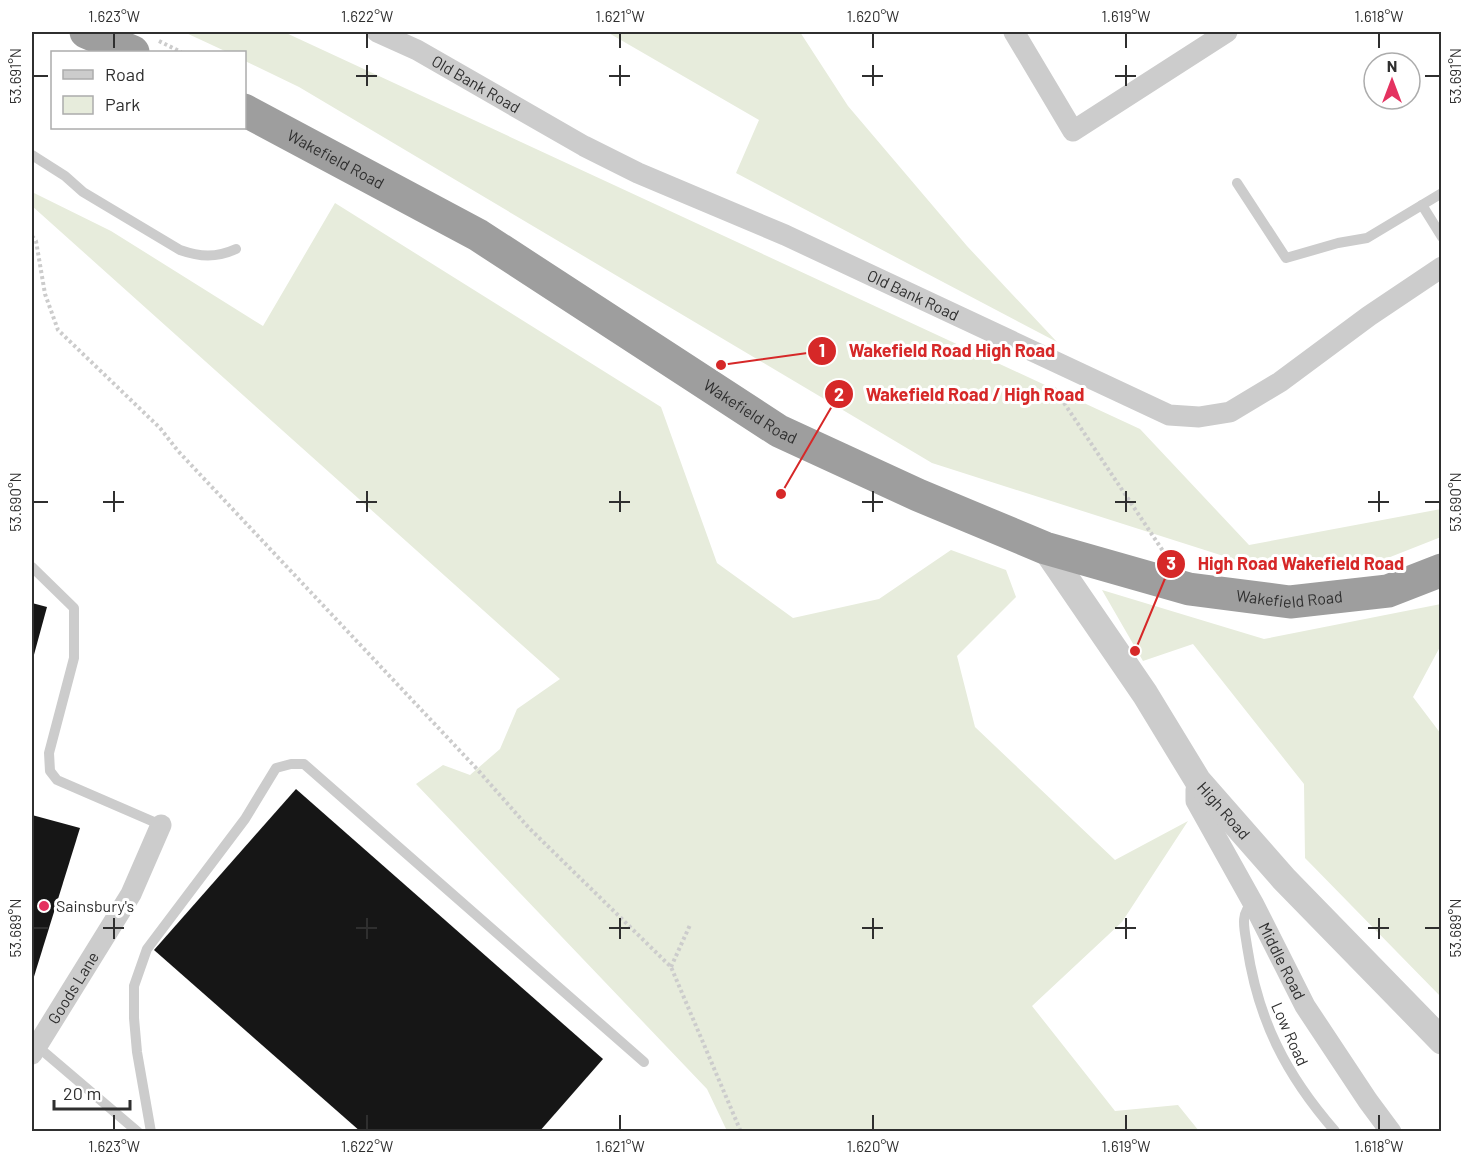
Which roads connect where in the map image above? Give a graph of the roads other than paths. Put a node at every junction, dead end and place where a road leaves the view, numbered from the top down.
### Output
1 (86, 32) edge
2 (376, 32) edge
3 (1014, 32) edge
4 (1227, 32) edge
5 (131, 51) edge
6 (246, 111) edge
7 (32, 155) edge
8 (1237, 183) dead end
9 (1442, 193) edge
10 (1422, 205) junction
11 (1442, 237) edge
12 (236, 249) dead end
13 (1442, 267) edge
14 (1045, 548) junction
15 (32, 567) edge
16 (1442, 570) edge
17 (1198, 781) junction
18 (161, 825) joint
19 (1253, 903) junction
20 (1442, 1041) edge
21 (34, 1050) edge
22 (644, 1062) dead end
23 (138, 1131) edge
24 (151, 1131) edge
25 (1335, 1131) edge
26 (1391, 1131) edge

1 - 5 highway
2 - 13 street, Old Bank Road
3 - 4 street
6 - 14 highway, Wakefield Road
7 - 12 lane
8 - 10 lane
9 - 10 lane
10 - 11 lane
14 - 16 highway, Wakefield Road
14 - 17 street, High Road
15 - 18 lane
17 - 19 street, Middle Road
17 - 20 street, High Road
18 - 21 street, Goods Lane
19 - 25 lane, Low Road
19 - 26 street, Middle Road
21 - 23 lane
22 - 24 lane

